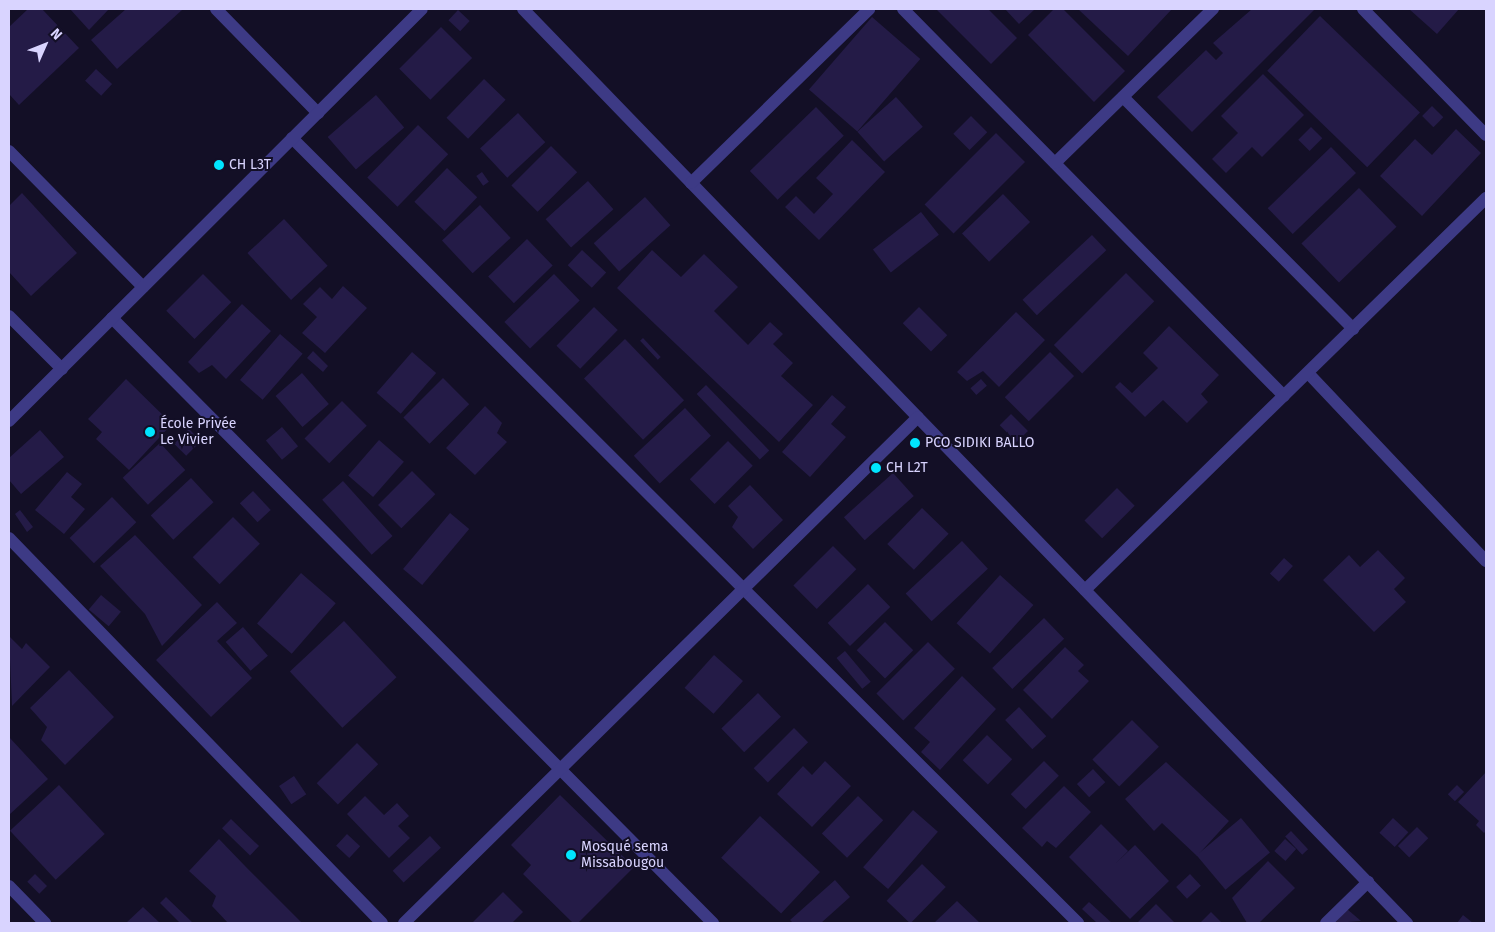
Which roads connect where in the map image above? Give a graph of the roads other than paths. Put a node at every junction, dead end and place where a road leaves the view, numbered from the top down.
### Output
1 (216, 9) edge
2 (422, 9) edge
3 (525, 9) edge
4 (869, 9) edge
5 (903, 9) edge
6 (1213, 9) edge
7 (1363, 9) edge
8 (1123, 97) junction
9 (318, 113) junction
10 (1486, 135) edge
11 (292, 138) junction
12 (9, 152) edge
13 (1055, 163) junction
14 (691, 183) junction
15 (1486, 198) edge
16 (143, 287) junction
17 (9, 316) edge
18 (112, 318) junction
19 (1353, 329) junction
20 (62, 369) junction
21 (1308, 373) junction
22 (1284, 396) junction
23 (918, 417) junction
24 (9, 421) edge
25 (9, 538) edge
26 (1486, 561) edge
27 (744, 589) junction
28 (1085, 590) junction
29 (561, 769) junction
30 (1368, 882) junction
31 (9, 886) edge
32 (45, 923) edge
33 (382, 923) edge
34 (404, 923) edge
35 (713, 923) edge
36 (1078, 923) edge
37 (1326, 923) edge
38 (1408, 923) edge

1 - 9 street
2 - 9 street
3 - 14 street
4 - 14 street
5 - 13 street
6 - 8 street
7 - 10 street
8 - 13 street
8 - 19 street
9 - 11 street
11 - 16 street
11 - 27 street
12 - 16 street
13 - 22 street
14 - 23 street
15 - 19 street
16 - 18 street
17 - 20 street
18 - 20 street
18 - 29 street
19 - 21 street
20 - 24 street
21 - 22 street
21 - 26 street
22 - 28 street
23 - 27 street
23 - 28 street
25 - 33 street
27 - 29 street
27 - 36 street
28 - 30 street
29 - 34 street
29 - 35 street
30 - 37 street
30 - 38 street
31 - 32 street

